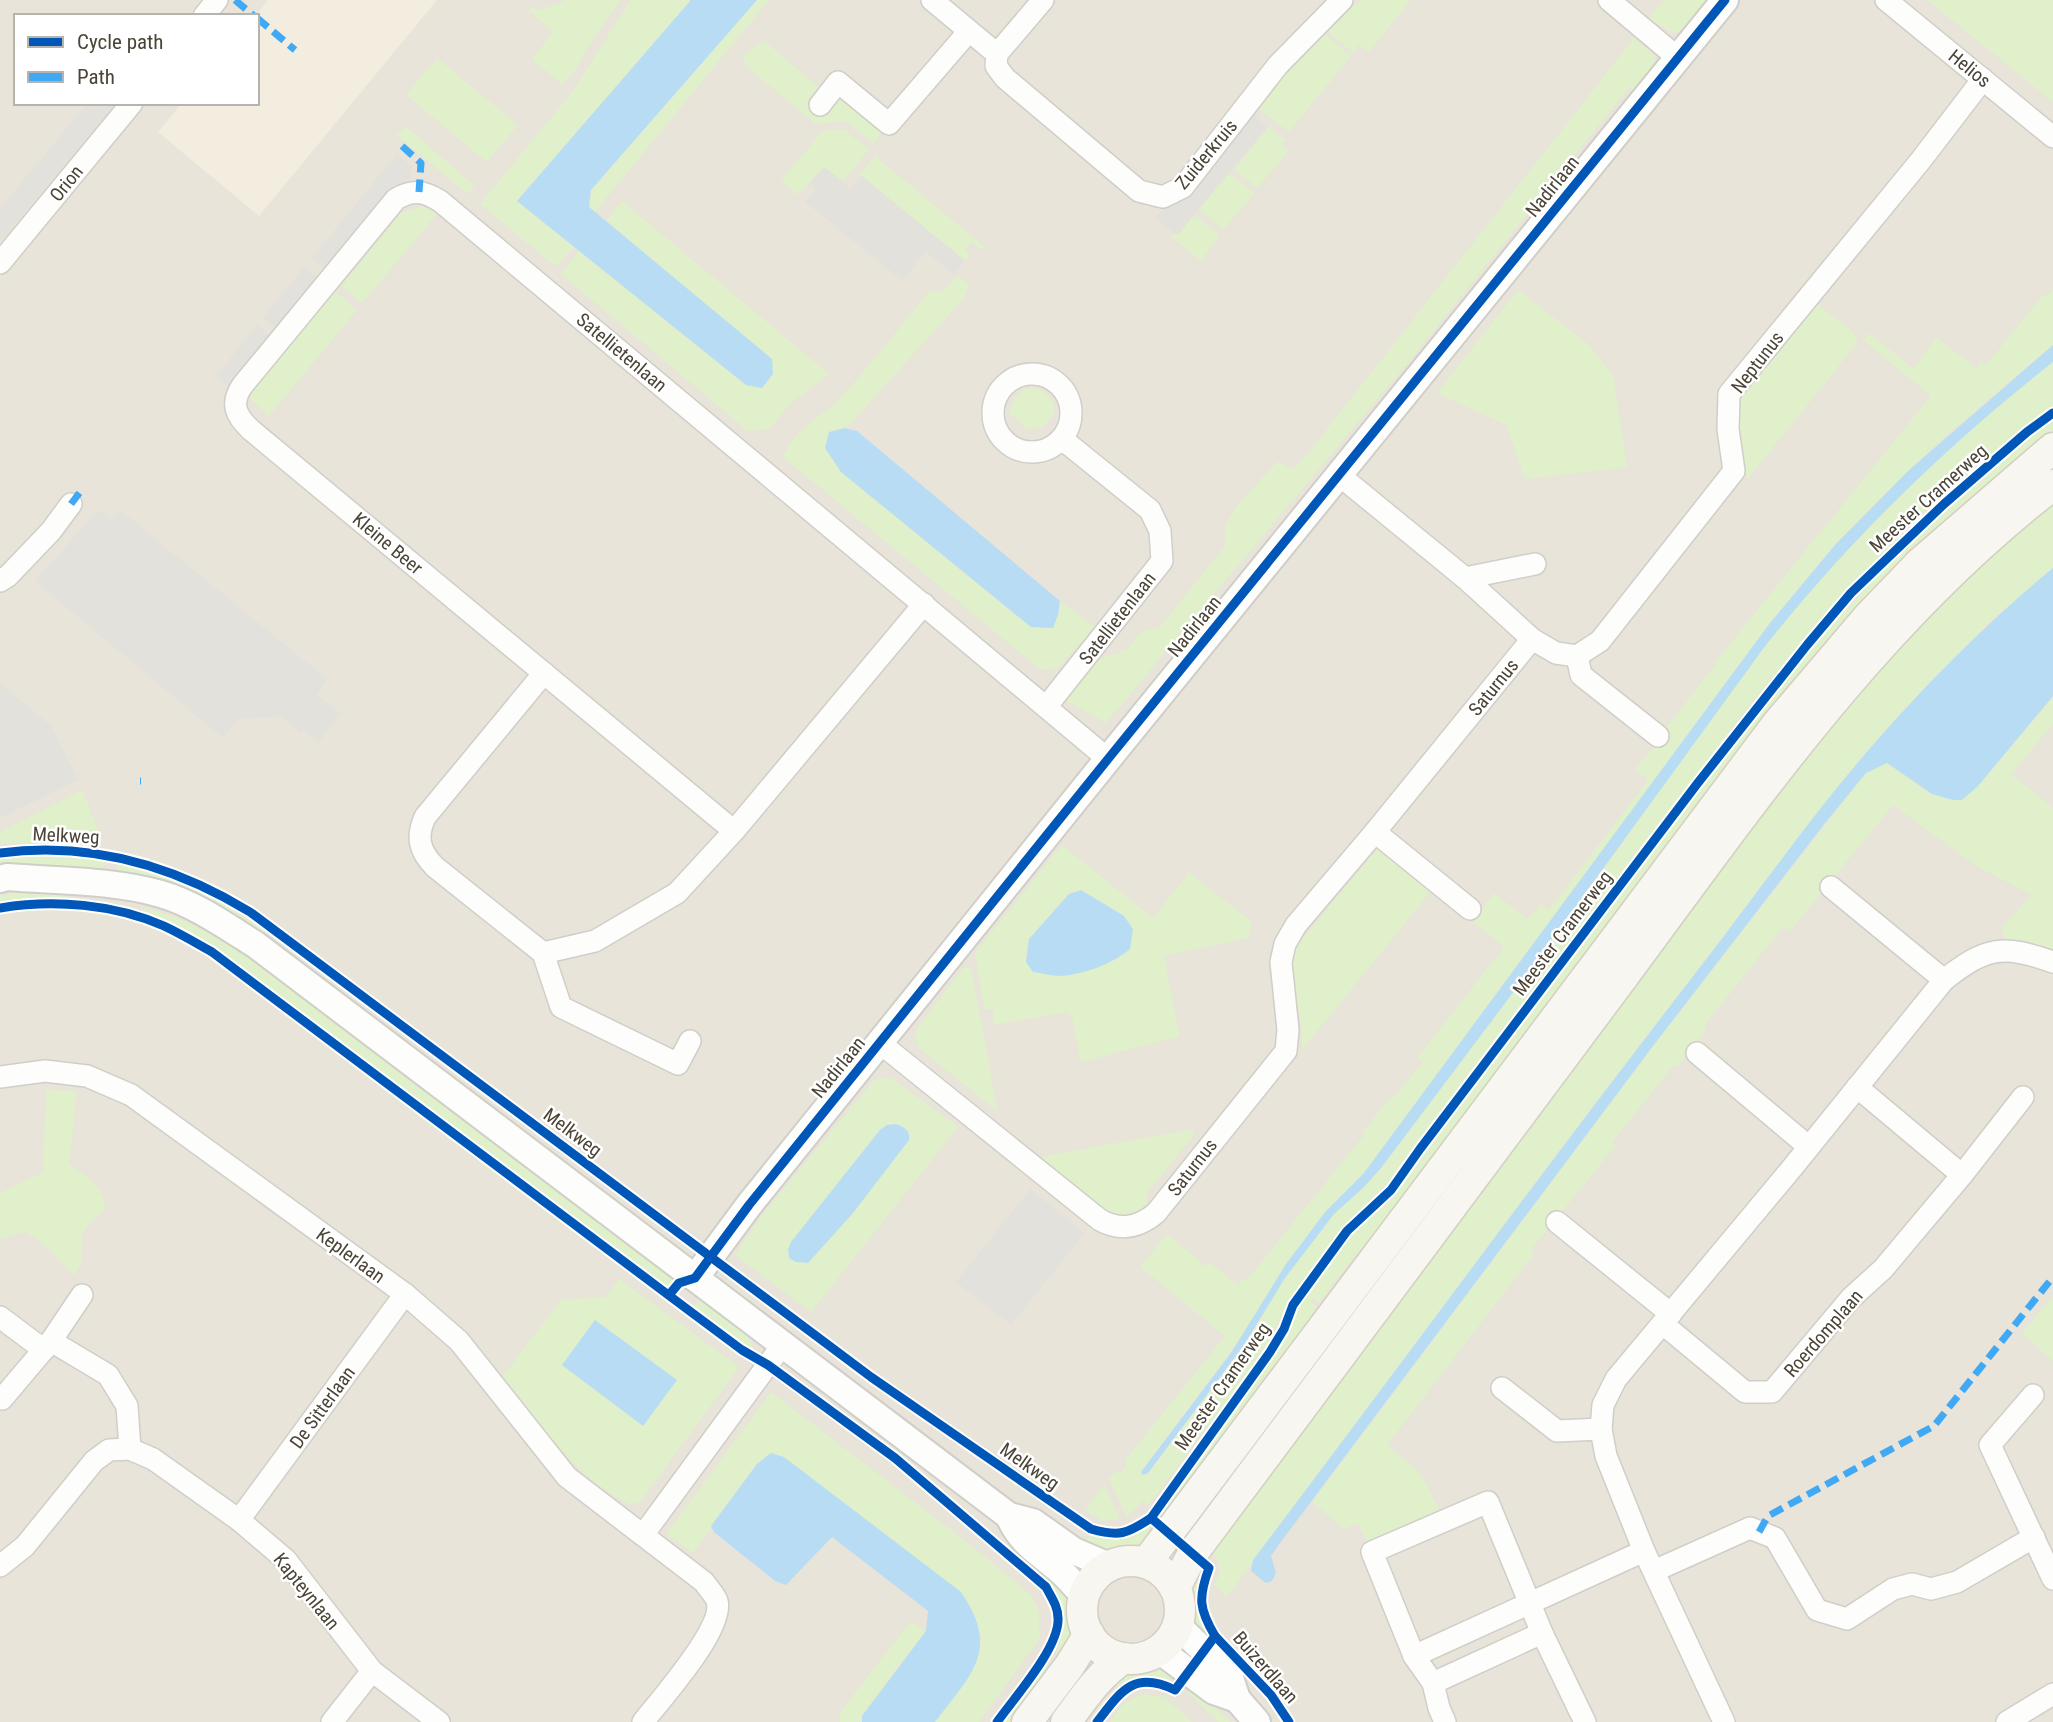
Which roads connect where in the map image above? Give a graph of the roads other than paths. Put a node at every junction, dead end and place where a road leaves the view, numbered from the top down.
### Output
1 (217, 0) edge
2 (932, 0) edge
3 (1042, 0) edge
4 (1342, 0) edge
5 (1609, 0) edge
6 (1725, 0) edge
7 (1886, 0) edge
8 (206, 14) edge
9 (969, 31) junction
10 (997, 54) junction
11 (1678, 58) junction
12 (1983, 79) junction
13 (130, 105) edge
14 (820, 105) dead end
15 (2053, 137) edge
16 (0, 263) edge
17 (235, 410) joint
18 (1062, 439) dead end
19 (2053, 448) edge
20 (1339, 475) junction
21 (2053, 485) edge
22 (71, 504) dead end
23 (1535, 564) dead end
24 (1465, 578) junction
25 (0, 581) edge
26 (924, 604) junction
27 (1532, 639) junction
28 (1577, 656) junction
29 (544, 673) junction
30 (1046, 706) junction
31 (1658, 736) dead end
32 (1108, 759) junction
33 (734, 831) junction
34 (1375, 832) junction
35 (0, 879) edge
36 (1831, 887) dead end
37 (1470, 909) dead end
38 (543, 953) junction
39 (2053, 962) edge
40 (1944, 981) junction
41 (690, 1041) dead end
42 (880, 1043) junction
43 (1697, 1054) dead end
44 (0, 1077) edge
45 (1857, 1087) junction
46 (2022, 1097) dead end
47 (1809, 1147) junction
48 (1962, 1175) junction
49 (1557, 1222) dead end
50 (695, 1278) junction
51 (405, 1294) junction
52 (82, 1295) dead end
53 (0, 1317) edge
54 (1667, 1319) junction
55 (783, 1344) junction
56 (47, 1346) junction
57 (1502, 1388) dead end
58 (2033, 1395) dead end
59 (0, 1397) edge
60 (1601, 1429) junction
61 (130, 1449) junction
62 (1009, 1516) junction
63 (239, 1520) junction
64 (643, 1535) junction
65 (2035, 1537) junction
66 (1644, 1551) junction
67 (1146, 1563) junction
68 (0, 1566) edge
69 (1109, 1566) junction
70 (1654, 1571) junction
71 (2053, 1579) edge
72 (1175, 1588) junction
73 (1084, 1596) junction
74 (1530, 1603) junction
75 (1178, 1626) junction
76 (1542, 1633) junction
77 (1089, 1634) junction
78 (1158, 1650) junction
79 (1415, 1656) junction
80 (1124, 1658) junction
81 (372, 1671) junction
82 (1433, 1683) junction
83 (2053, 1694) edge
84 (1237, 1699) junction
85 (332, 1722) edge
86 (439, 1722) edge
87 (643, 1722) edge
88 (1027, 1722) edge
89 (1066, 1722) edge
90 (1257, 1722) edge
91 (1445, 1722) edge
92 (1585, 1722) edge
93 (1724, 1722) edge
94 (2007, 1722) edge

1 - 8 street
2 - 9 street, Zuiderkruis
3 - 10 street
4 - 10 street, Zuiderkruis
5 - 11 street
6 - 11 street, Nadirlaan
7 - 12 street, Helios
9 - 10 street, Zuiderkruis
9 - 14 street
11 - 20 street, Nadirlaan
12 - 15 street, Helios
12 - 28 street, Neptunus
13 - 16 street, Orion
17 - 26 street, Satellietenlaan
17 - 29 street, Kleine Beer
18 - 30 street, Satellietenlaan
19 - 67 main road
20 - 24 street
20 - 32 street, Nadirlaan
21 - 72 main road
22 - 25 street
23 - 24 street
24 - 27 street
26 - 30 street, Satellietenlaan
26 - 33 street
27 - 28 street
27 - 34 street, Saturnus
28 - 31 street
29 - 33 street, Kleine Beer
29 - 38 street
30 - 32 street, Satellietenlaan
32 - 42 street, Nadirlaan
33 - 38 street
34 - 37 street
34 - 42 street, Saturnus
35 - 50 street
36 - 40 street
38 - 41 street
39 - 40 street
40 - 45 street
42 - 50 street, Nadirlaan
43 - 47 street
44 - 51 street, Keplerlaan
45 - 47 street
45 - 48 street
46 - 48 street, Roerdomplaan
47 - 54 street
48 - 54 street, Roerdomplaan
49 - 54 street, Roerdomplaan
50 - 55 street
51 - 63 street, De Sitterlaan
51 - 64 street, Keplerlaan
52 - 56 street
53 - 56 street
54 - 60 street
55 - 62 street
55 - 64 street
56 - 59 street
56 - 61 street
57 - 60 street
58 - 65 street
60 - 66 street
61 - 63 street, Kapteynlaan
61 - 68 street
62 - 69 street
62 - 73 street
63 - 81 street, Kapteynlaan
64 - 87 street, Keplerlaan
65 - 70 street
65 - 71 street
66 - 70 street
66 - 74 street
67 - 69 main road
67 - 72 main road
69 - 73 main road
70 - 93 street
72 - 75 main road
73 - 77 main road
74 - 76 street
74 - 79 street
74 - 79 street
75 - 78 main road
75 - 84 street, Buizerdlaan
76 - 82 street
76 - 92 street
77 - 80 main road
77 - 88 main road
78 - 80 main road
78 - 84 street, Buizerdlaan
79 - 82 street
80 - 89 main road
81 - 85 street
81 - 86 street, Kapteynlaan
82 - 91 street
83 - 94 street
84 - 90 street, Buizerdlaan

